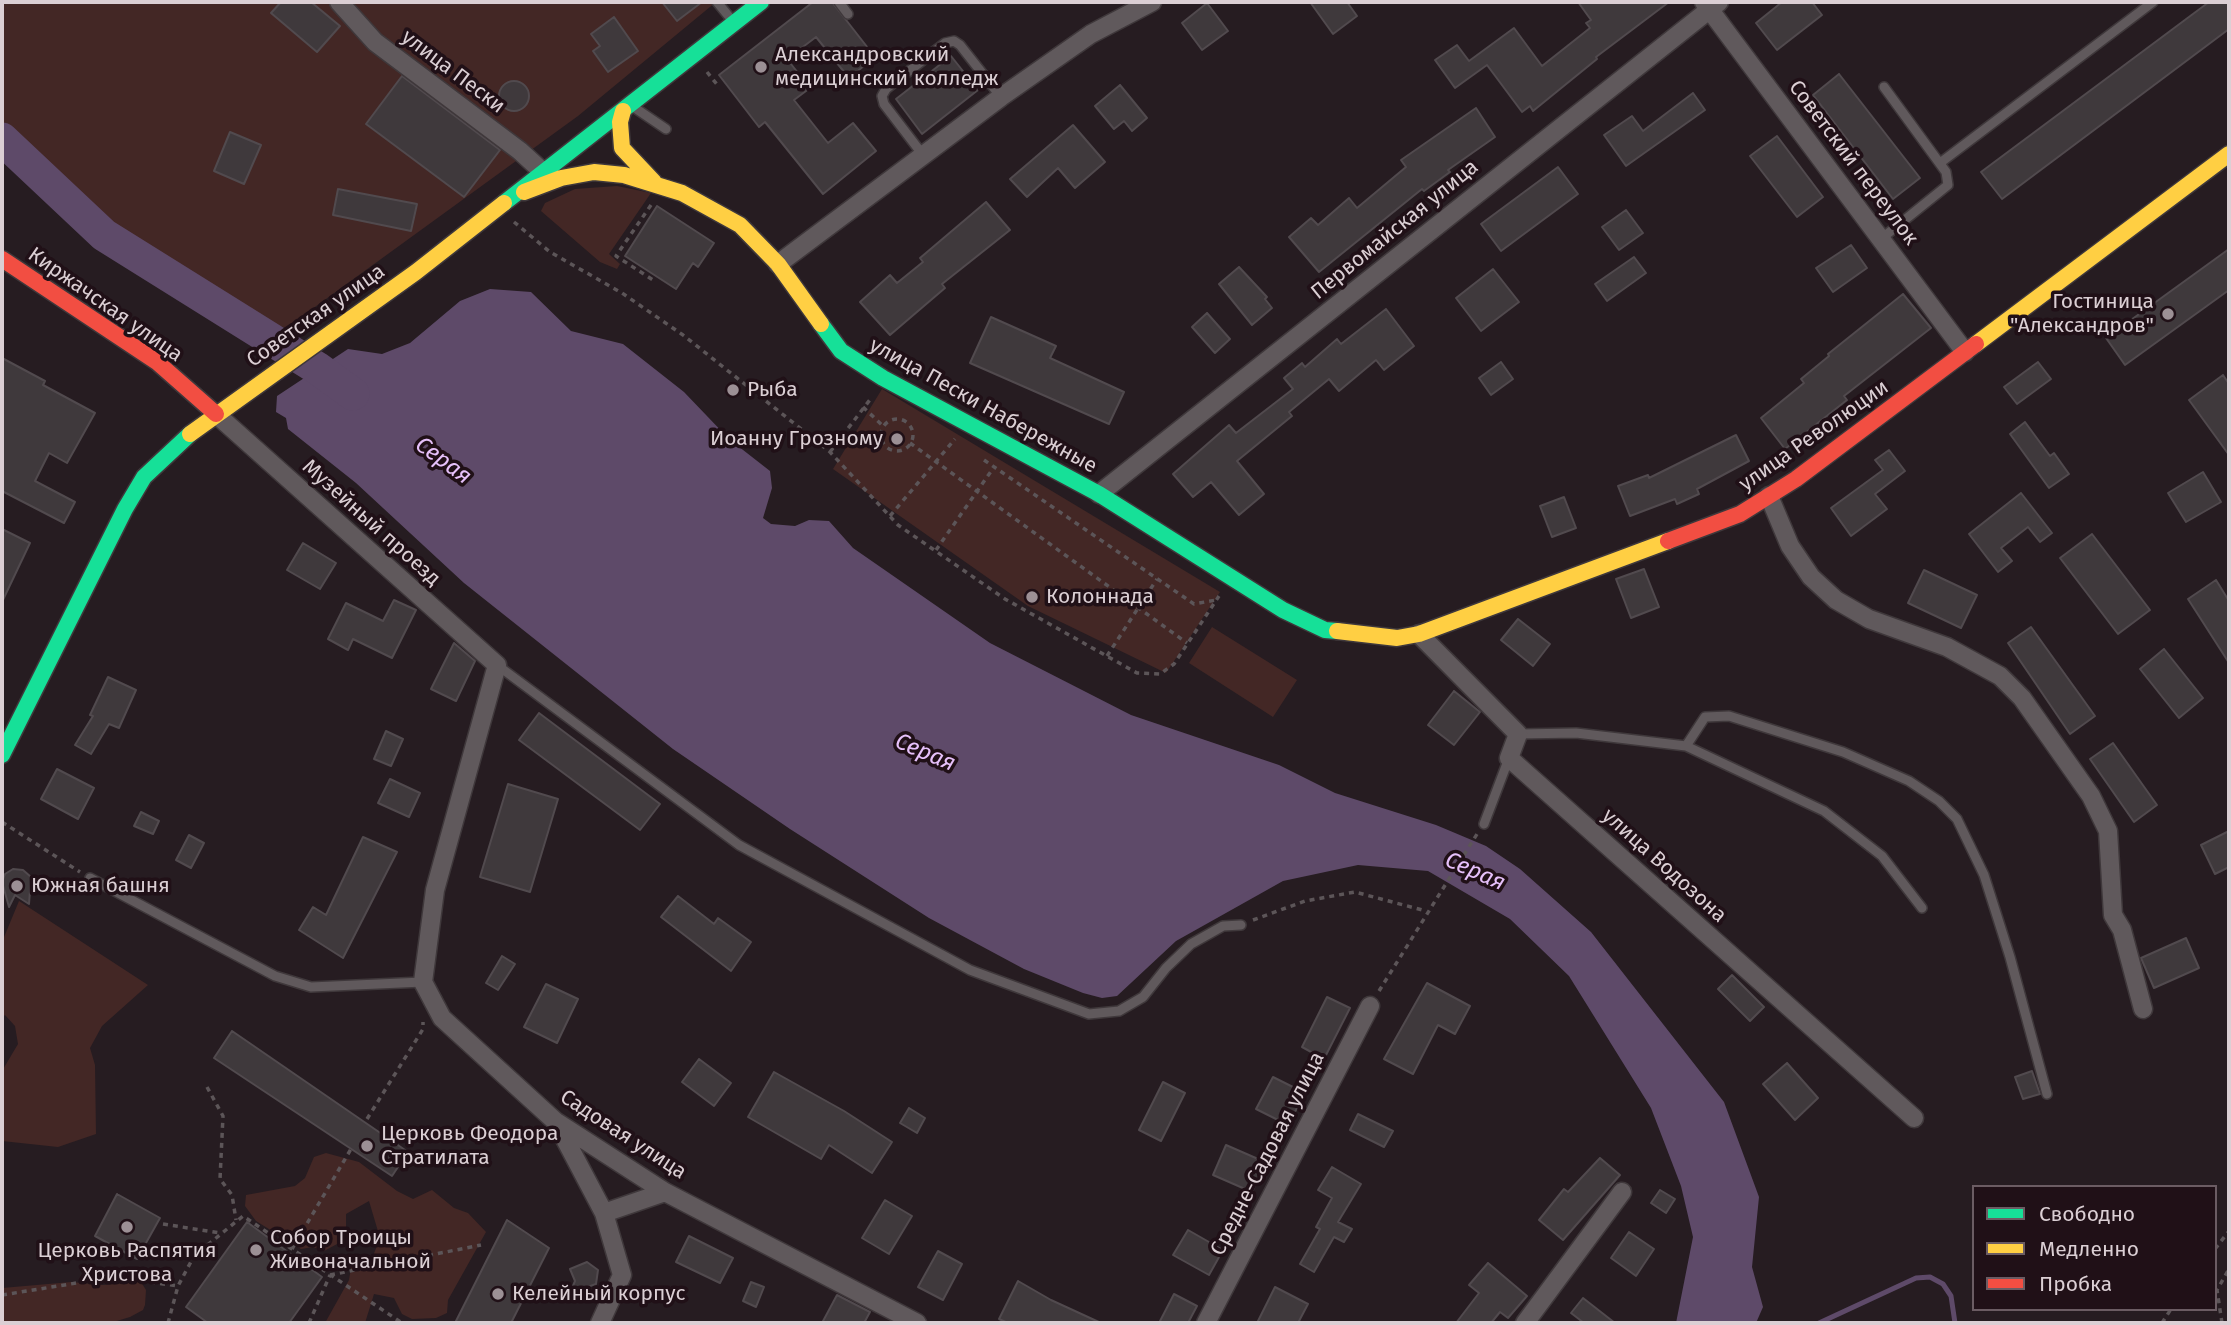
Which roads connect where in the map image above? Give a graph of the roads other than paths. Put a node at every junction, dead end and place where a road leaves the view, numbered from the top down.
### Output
1 (339, 2) edge
2 (717, 2) edge
3 (761, 2) edge
4 (839, 2) edge
5 (1152, 2) edge
6 (2153, 2) edge
7 (1711, 4) edge
8 (848, 14) dead end
9 (734, 23) junction
10 (1884, 87) dead end
11 (1001, 97) junction
12 (627, 108) junction
13 (666, 129) dead end
14 (923, 155) junction
15 (2226, 162) edge
16 (1940, 163) junction
17 (544, 173) junction
18 (656, 183) junction
19 (516, 195) junction
20 (1881, 239) junction
21 (2, 259) edge
22 (778, 264) junction
23 (1965, 352) junction
24 (216, 414) junction
25 (1099, 494) junction
26 (1769, 496) junction
27 (1325, 630) joint
28 (1419, 634) junction
29 (497, 665) junction
30 (1518, 734) junction
31 (1686, 746) junction
32 (2, 755) edge
33 (1509, 758) junction
34 (1484, 824) road end
35 (90, 878) road end
36 (1922, 908) dead end
37 (1241, 925) road end
38 (423, 982) junction
39 (1370, 1006) road end
40 (2143, 1009) dead end
41 (2047, 1094) dead end
42 (1914, 1118) dead end
43 (555, 1121) junction
44 (665, 1192) junction
45 (1622, 1192) dead end
46 (604, 1213) junction
47 (600, 1323) edge
48 (917, 1323) edge
49 (1206, 1323) edge
50 (1525, 1323) edge

1 - 17 street, улица Пески
2 - 9 lane
3 - 9 main road, Советская улица
4 - 8 lane
5 - 11 street
6 - 16 lane
7 - 20 street, Советский переулок
7 - 25 street, Первомайская улица
9 - 12 main road, Советская улица
10 - 16 lane
11 - 14 street
11 - 14 lane
12 - 13 lane
12 - 17 main road, Советская улица
12 - 18 main road, улица Пески Набережные
14 - 22 street
15 - 23 main road, улица Революции
16 - 20 lane
17 - 19 main road, Советская улица
18 - 19 main road, улица Пески Набережные
18 - 22 main road, улица Пески Набережные
19 - 24 main road, Советская улица
20 - 23 street, Советский переулок
21 - 24 main road, Киржачская улица
22 - 25 main road, улица Пески Набережные
23 - 26 main road, улица Революции
24 - 29 street, Музейный проезд
24 - 32 main road, Советская улица
25 - 27 main road, улица Пески Набережные
26 - 28 main road, улица Революции
26 - 40 street
27 - 28 main road, улица Революции
28 - 30 street
29 - 37 lane
29 - 38 street
30 - 31 lane
30 - 33 street
31 - 36 lane
31 - 41 lane
33 - 34 lane
33 - 42 street, улица Водозона
35 - 38 lane
38 - 43 street, Садовая улица
39 - 49 street, Средне-Садовая улица
43 - 44 street, Садовая улица
43 - 46 street
44 - 46 street
44 - 48 street, Садовая улица
45 - 50 street
46 - 47 street

